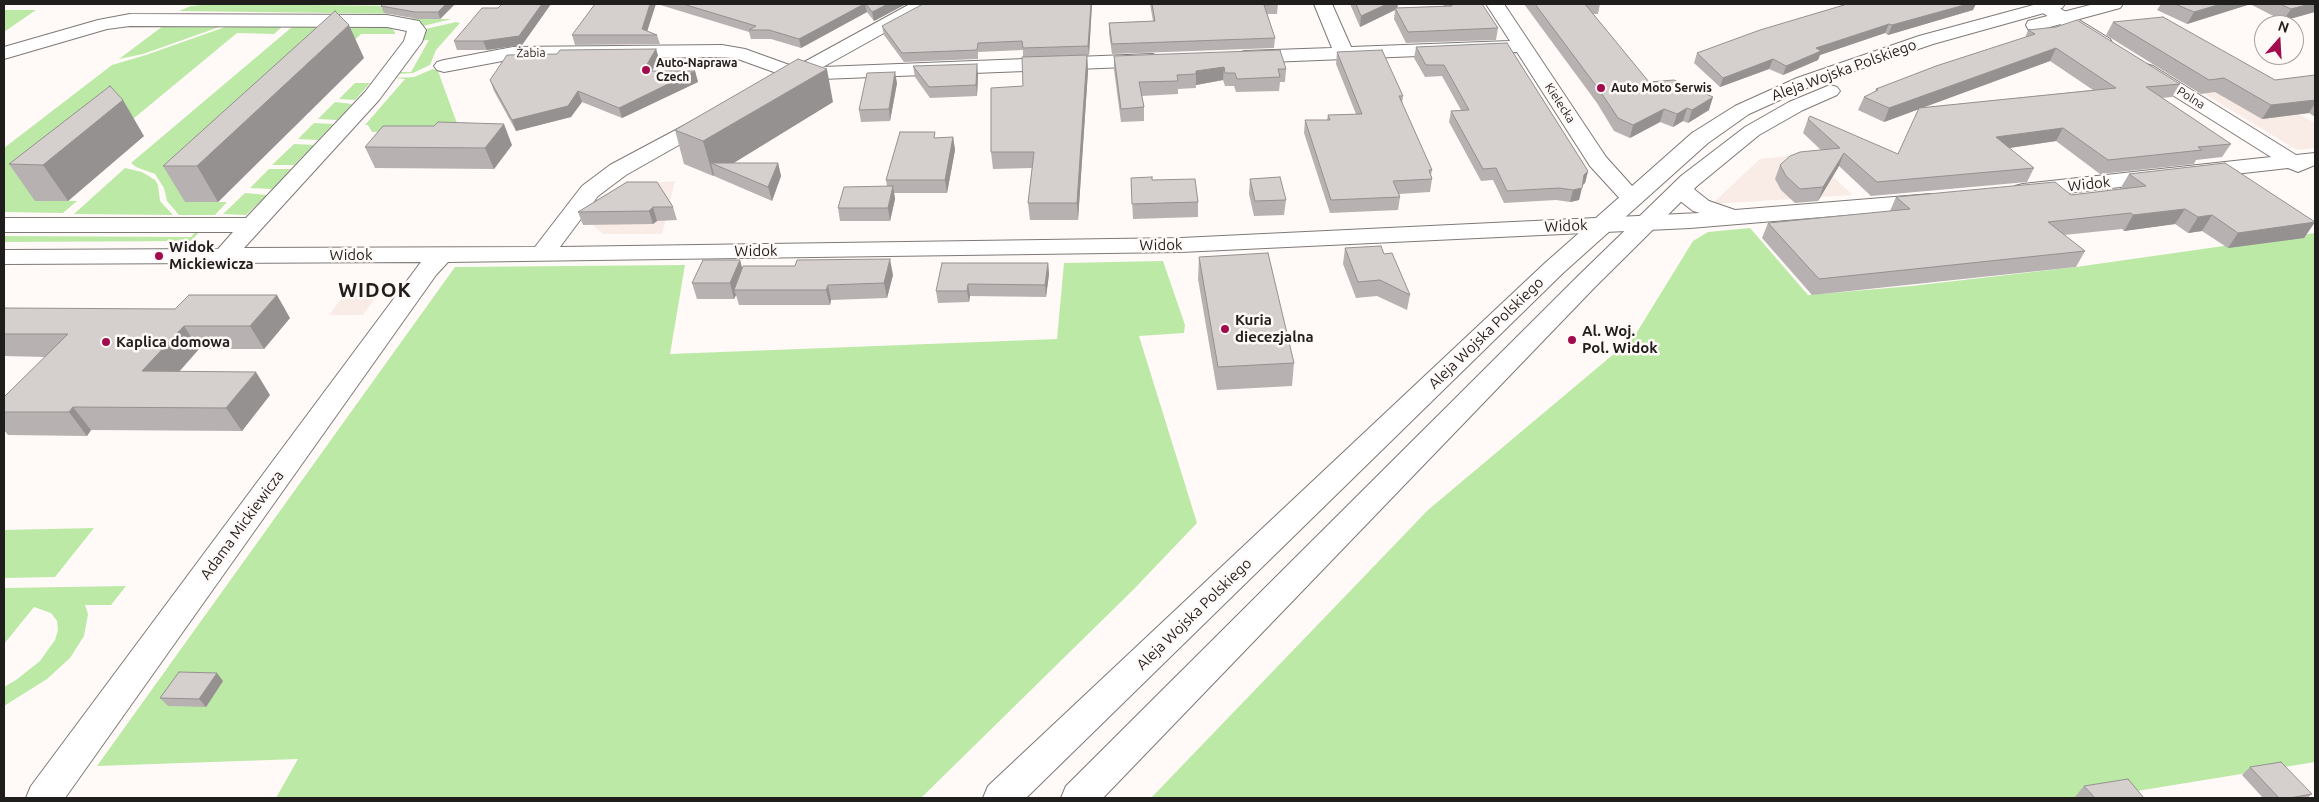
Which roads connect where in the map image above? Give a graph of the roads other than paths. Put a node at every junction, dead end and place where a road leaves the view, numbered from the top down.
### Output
1 (923, 4) edge
2 (1323, 4) edge
3 (1495, 4) edge
4 (2114, 4) edge
5 (2051, 8) edge
6 (1523, 46) junction
7 (4, 53) edge
8 (1344, 53) junction
9 (1224, 58) edge
10 (1174, 60) edge
11 (444, 66) dead end
12 (796, 74) junction
13 (770, 88) edge
14 (728, 110) edge
15 (2315, 159) edge
16 (2293, 162) junction
17 (2315, 176) edge
18 (1682, 188) junction
19 (2006, 193) edge
20 (1950, 199) edge
21 (1639, 210) junction
22 (1734, 216) junction
23 (1601, 224) junction
24 (4, 225) edge
25 (253, 225) junction
26 (442, 254) junction
27 (542, 254) junction
28 (225, 255) junction
29 (4, 257) edge
30 (44, 798) edge
31 (1001, 798) edge
32 (1079, 798) edge

1 - 12 street
2 - 8 street
3 - 6 street, Kielecka
4 - 5 street, Aleja Wojska Polskiego
5 - 16 street, Polna
5 - 18 street, Aleja Wojska Polskiego
5 - 21 street, Aleja Wojska Polskiego
6 - 8 street
6 - 21 street, Kielecka
7 - 25 street
8 - 9 street
10 - 12 street
11 - 12 street, Żabia
12 - 13 street
14 - 27 street
15 - 16 street, Widok
16 - 17 street, Polna
16 - 19 street, Widok
18 - 21 street, Aleja Wojska Polskiego
18 - 22 street
20 - 22 street, Widok
21 - 22 street, Widok
21 - 23 street, Widok
21 - 32 street, Aleja Wojska Polskiego
23 - 27 street, Widok
23 - 31 street, Aleja Wojska Polskiego
24 - 25 street
25 - 28 street
26 - 27 street, Widok
26 - 28 street, Widok
26 - 30 street, Adama Mickiewicza
28 - 29 street, Widok

